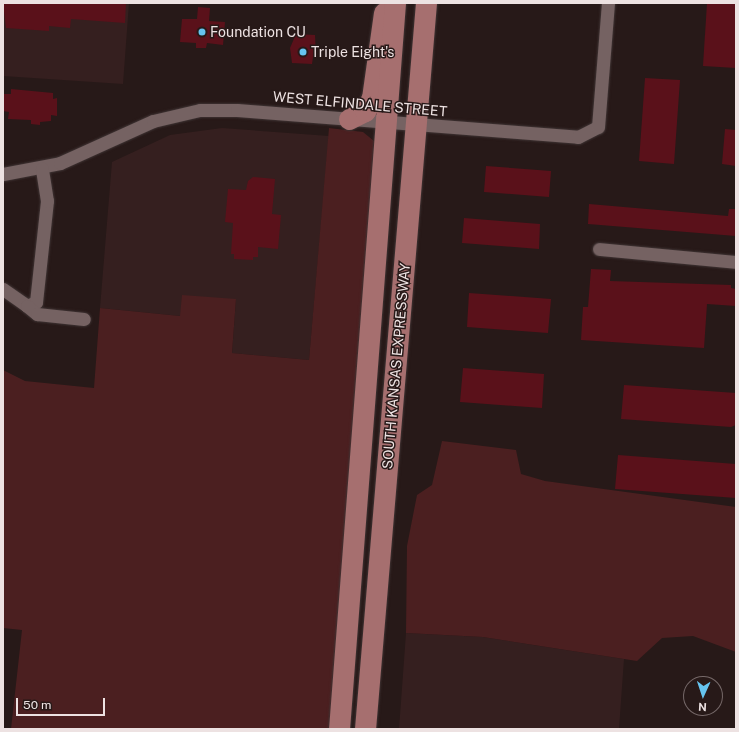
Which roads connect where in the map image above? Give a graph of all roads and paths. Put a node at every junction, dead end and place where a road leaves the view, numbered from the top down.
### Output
1 (386, 3) edge
2 (395, 3) edge
3 (426, 3) edge
4 (438, 3) edge
5 (608, 3) edge
6 (420, 70) junction
7 (349, 119) junction
8 (388, 123) junction
9 (416, 125) junction
10 (42, 168) junction
11 (3, 174) edge
12 (599, 249) dead end
13 (736, 262) edge
14 (3, 289) edge
15 (27, 306) junction
16 (84, 319) dead end
17 (339, 729) edge
18 (365, 729) edge

1 - 7 main road
2 - 8 main road, SOUTH KANSAS EXPRESSWAY
3 - 6 main road, SOUTH KANSAS EXPRESSWAY
4 - 6 main road
5 - 9 street, WEST ELFINDALE STREET
6 - 9 main road, SOUTH KANSAS EXPRESSWAY
7 - 8 street, WEST ELFINDALE STREET
7 - 10 street, WEST ELFINDALE STREET
8 - 9 street, WEST ELFINDALE STREET
8 - 17 main road, SOUTH KANSAS EXPRESSWAY
9 - 18 main road, SOUTH KANSAS EXPRESSWAY
10 - 11 street, WEST ELFINDALE STREET
10 - 15 street
12 - 13 street
14 - 15 street
15 - 16 street

